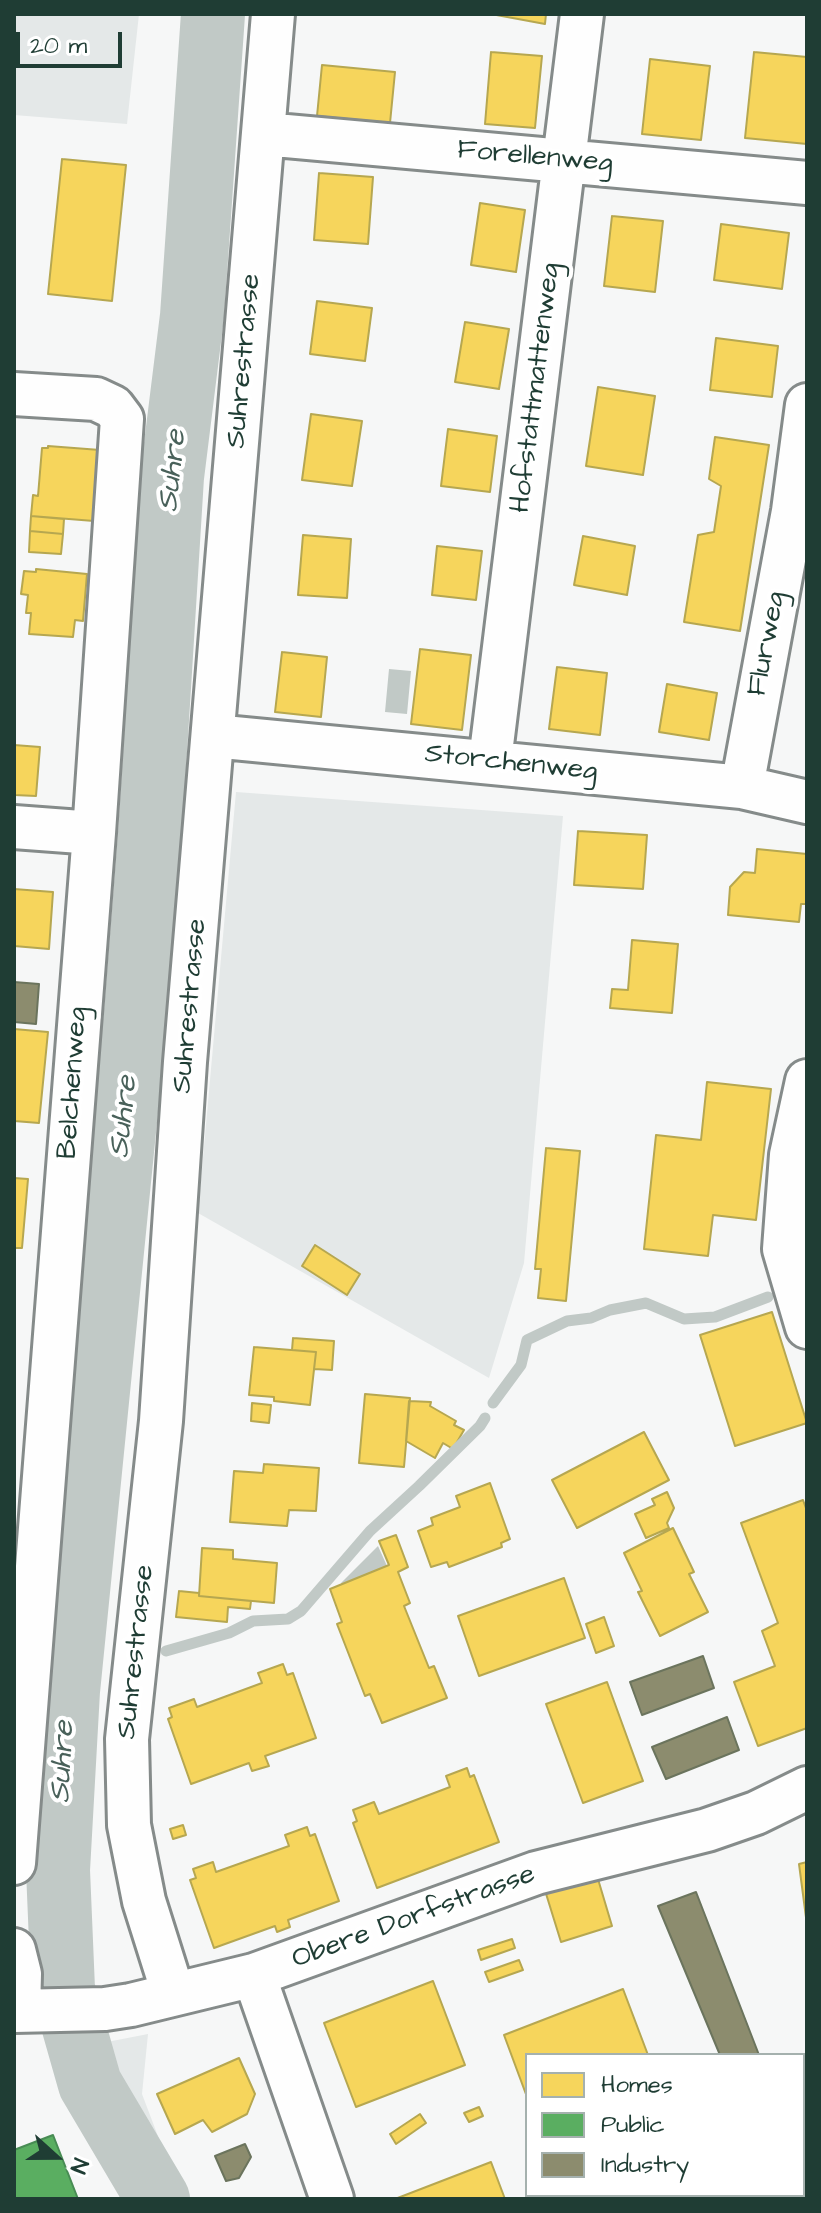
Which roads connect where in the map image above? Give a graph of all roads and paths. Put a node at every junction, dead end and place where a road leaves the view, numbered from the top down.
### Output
1 (273, 14) edge
2 (582, 14) edge
3 (264, 134) junction
4 (565, 161) junction
5 (807, 183) edge
6 (14, 394) edge
7 (807, 405) edge
8 (213, 736) junction
9 (490, 761) junction
10 (742, 787) junction
11 (807, 802) edge
12 (14, 827) edge
13 (94, 833) junction
14 (807, 1081) edge
15 (807, 1327) edge
16 (807, 1788) edge
17 (14, 1863) edge
18 (14, 1950) edge
19 (254, 1975) junction
20 (173, 1993) junction
21 (23, 2011) edge
22 (332, 2199) edge

1 - 3 street, Suhrestrasse
2 - 4 street, Hofstattmattenweg
3 - 4 street, Forellenweg
3 - 8 street, Suhrestrasse
4 - 5 street, Forellenweg
4 - 9 street, Hofstattmattenweg
6 - 13 street, Belchenweg
7 - 10 street, Flurweg
8 - 9 street, Storchenweg
8 - 20 street, Suhrestrasse
9 - 10 street, Storchenweg
10 - 11 street, Storchenweg
12 - 13 street
13 - 17 street, Belchenweg
14 - 15 street
16 - 19 street, Obere Dorfstrasse
18 - 21 street
19 - 20 street, Obere Dorfstrasse
19 - 22 street
20 - 21 street, Obere Dorfstrasse

